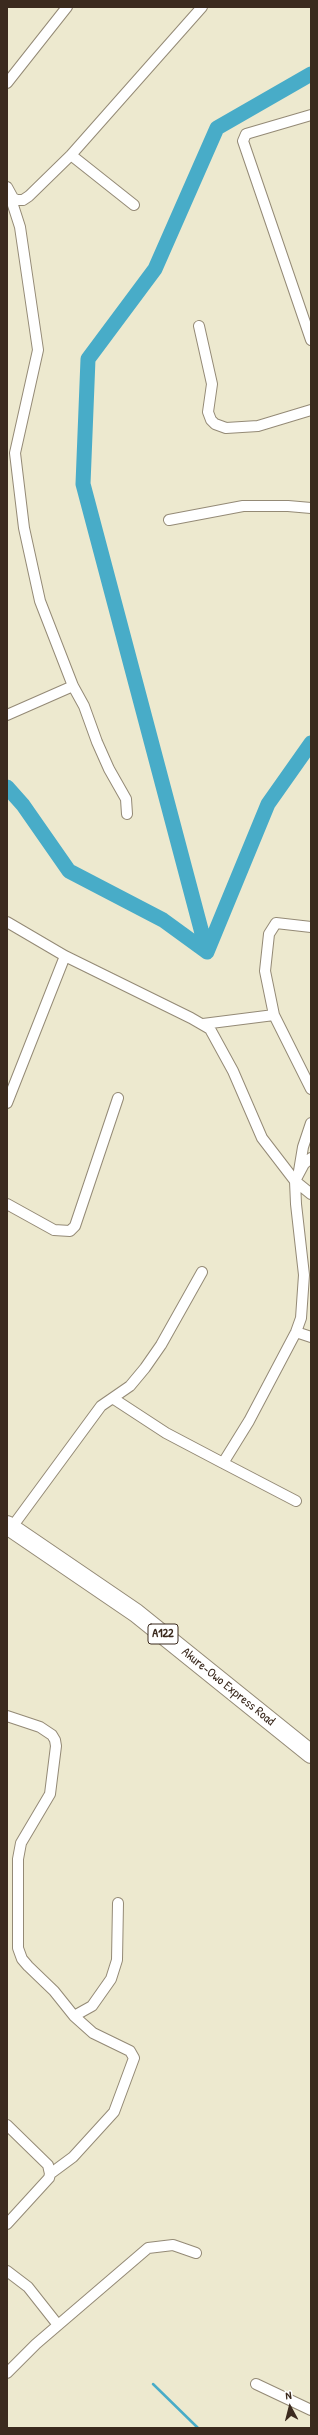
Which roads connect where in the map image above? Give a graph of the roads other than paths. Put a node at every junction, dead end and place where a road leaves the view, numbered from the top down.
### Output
1 (67, 7) edge
2 (202, 7) edge
3 (7, 83) edge
4 (311, 115) edge
5 (71, 155) junction
6 (7, 187) edge
7 (10, 200) edge
8 (134, 205) dead end
9 (199, 326) dead end
10 (311, 340) edge
11 (311, 410) edge
12 (311, 508) edge
13 (169, 520) dead end
14 (73, 686) junction
15 (7, 715) edge
16 (127, 814) dead end
17 (7, 922) edge
18 (311, 926) edge
19 (65, 956) junction
20 (274, 1015) junction
21 (203, 1024) junction
22 (310, 1084) edge
23 (118, 1098) dead end
24 (7, 1103) edge
25 (311, 1123) edge
26 (311, 1158) edge
27 (297, 1176) junction
28 (311, 1194) edge
29 (7, 1204) edge
30 (202, 1272) dead end
31 (296, 1332) junction
32 (311, 1337) edge
33 (114, 1399) junction
34 (223, 1463) junction
35 (296, 1501) dead end
36 (9, 1526) edge
37 (7, 1716) edge
38 (311, 1754) edge
39 (118, 1902) dead end
40 (74, 2016) junction
41 (7, 2125) edge
42 (50, 2174) junction
43 (7, 2224) edge
44 (196, 2253) dead end
45 (7, 2271) edge
46 (58, 2325) junction
47 (7, 2373) edge
48 (256, 2384) dead end
49 (311, 2410) edge

1 - 3 street
2 - 5 street
4 - 10 street
5 - 7 street
5 - 8 street
6 - 7 street
7 - 14 street
9 - 11 street
12 - 13 street
14 - 15 street
14 - 16 street
17 - 19 street
18 - 20 street
19 - 21 street
19 - 24 street
20 - 21 street
20 - 22 street
21 - 27 street
23 - 29 street
25 - 27 street
26 - 27 street
27 - 28 street
27 - 31 street
30 - 33 street
31 - 32 street
31 - 34 street
33 - 34 street
33 - 36 street
34 - 35 street
36 - 38 highway, Akure-Owo Express Road / A122
37 - 40 street
39 - 40 street
40 - 42 street
41 - 42 street
42 - 43 street
44 - 46 street
45 - 46 street
46 - 47 street
48 - 49 street

